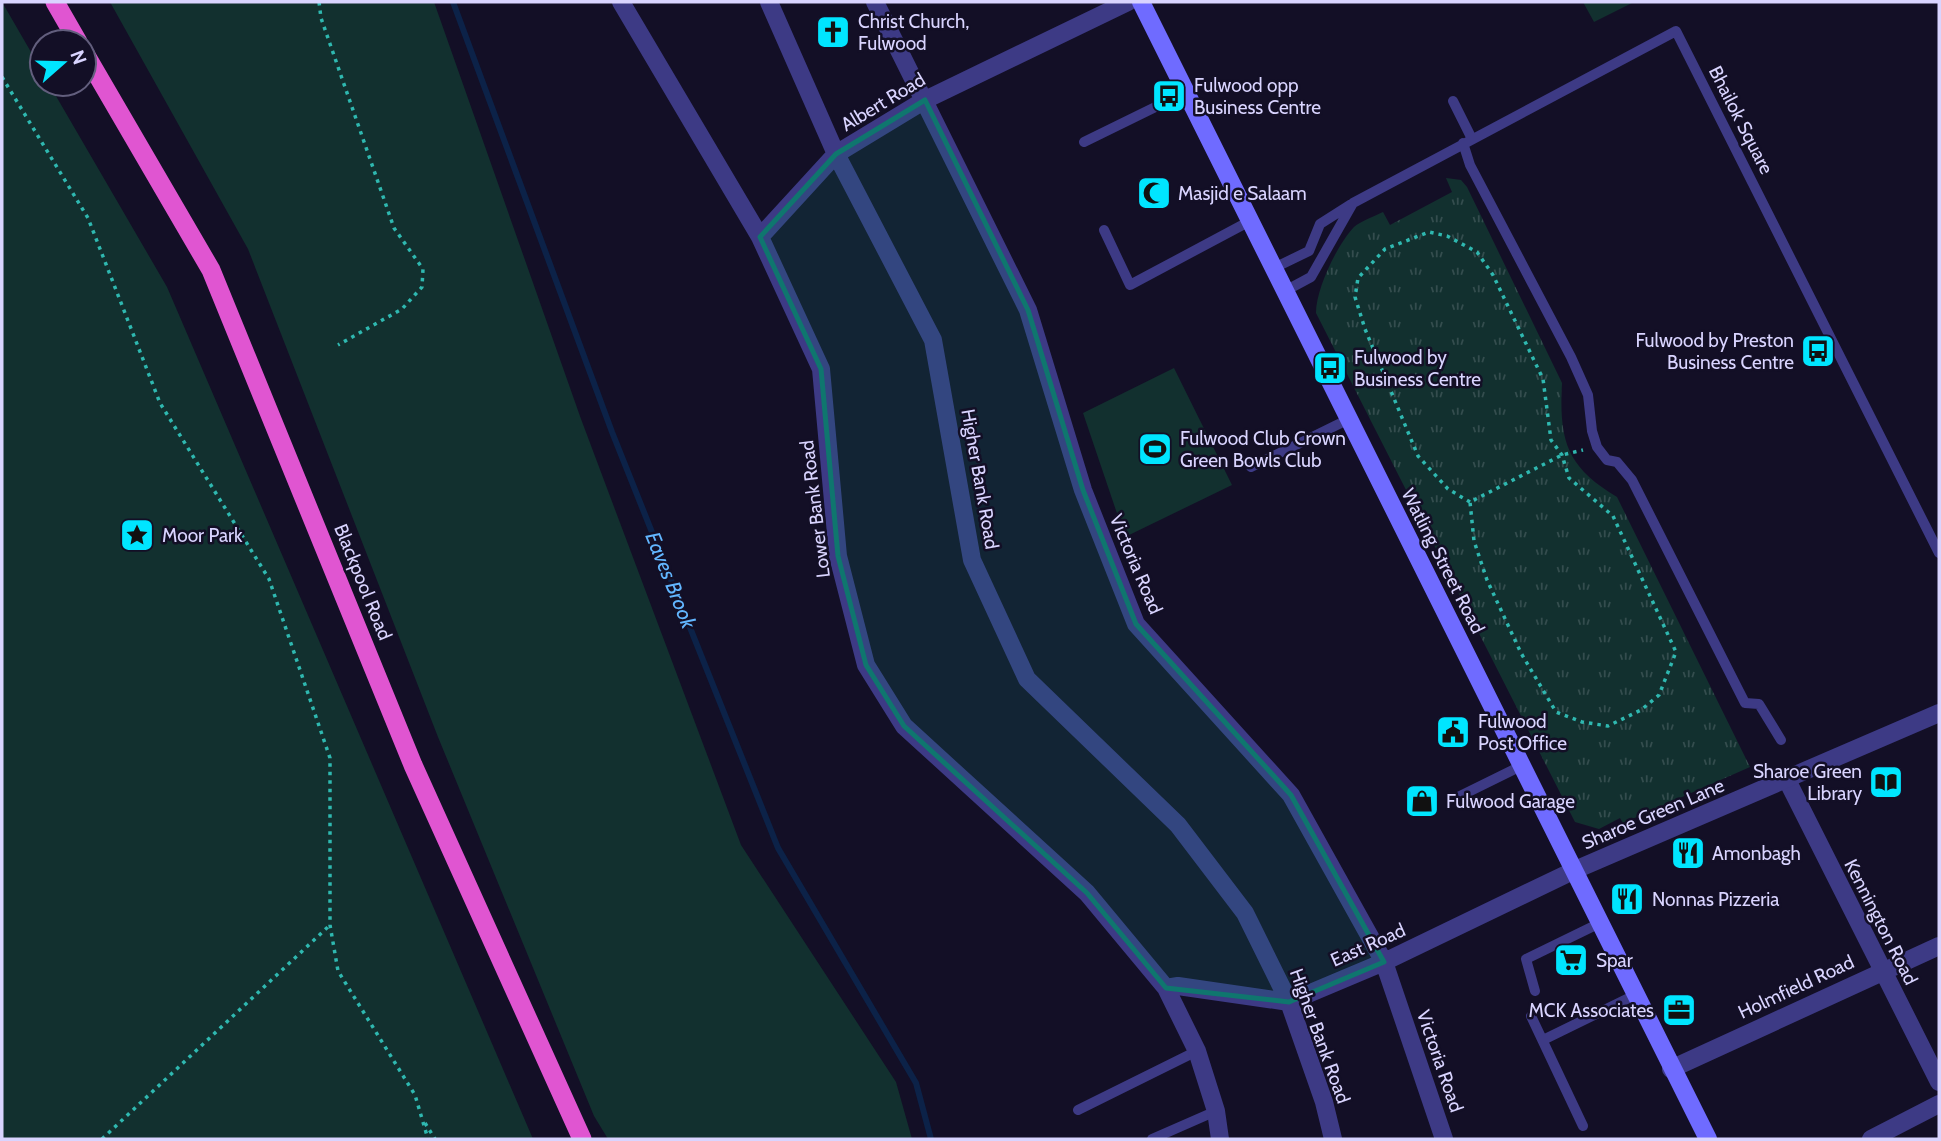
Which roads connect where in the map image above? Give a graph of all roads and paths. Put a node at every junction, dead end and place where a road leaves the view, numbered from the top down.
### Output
1 (55, 2) edge
2 (318, 2) edge
3 (621, 2) edge
4 (769, 2) edge
5 (875, 2) edge
6 (1128, 2) edge
7 (1140, 2) edge
8 (70, 28) edge
9 (98, 76) edge
10 (2, 77) edge
11 (1186, 92) junction
12 (925, 100) junction
13 (1453, 101) dead end
14 (1468, 141) junction
15 (1084, 142) dead end
16 (836, 154) junction
17 (1353, 203) junction
18 (1251, 221) junction
19 (1104, 230) dead end
20 (760, 236) junction
21 (1274, 268) junction
22 (1285, 291) junction
23 (338, 345) dead end
24 (1854, 379) junction
25 (1844, 385) dead end
26 (1348, 420) junction
27 (1597, 447) junction
28 (1562, 455) junction
29 (1251, 467) dead end
30 (1470, 502) junction
31 (1939, 553) edge
32 (1937, 719) edge
33 (1781, 740) dead end
34 (1521, 766) junction
35 (1787, 780) junction
36 (1454, 799) dead end
37 (1575, 870) junction
38 (1600, 923) junction
39 (330, 925) junction
40 (1939, 946) edge
41 (1384, 962) junction
42 (1881, 971) junction
43 (1166, 988) junction
44 (1535, 991) dead end
45 (1635, 995) junction
46 (1289, 1002) junction
47 (1531, 1016) dead end
48 (1543, 1040) junction
49 (1198, 1051) junction
50 (1671, 1069) junction
51 (1939, 1082) edge
52 (1939, 1104) edge
53 (1078, 1110) dead end
54 (1216, 1111) junction
55 (422, 1118) junction
56 (1584, 1126) dead end
57 (102, 1139) edge
58 (428, 1139) edge
59 (435, 1139) edge
60 (582, 1139) edge
61 (1152, 1139) edge
62 (1220, 1139) edge
63 (1333, 1139) edge
64 (1444, 1139) edge
65 (1708, 1139) edge
66 (1871, 1139) edge

1 - 8 highway
2 - 23 path
3 - 20 street, Lower Bank Road
4 - 16 street, Higher Bank Road
5 - 12 street, Victoria Road
6 - 12 street, Albert Road
7 - 11 main road, Watling Street Road
9 - 60 highway, Blackpool Road
10 - 39 path
11 - 15 lane
11 - 18 main road, Watling Street Road
12 - 16 street, Albert Road
12 - 41 street, Victoria Road
13 - 14 lane
14 - 17 lane, Bhailok Square
14 - 24 lane, Bhailok Square
14 - 27 lane
16 - 20 street, Albert Road
16 - 46 street, Higher Bank Road
17 - 21 lane, Bhailok Square
17 - 22 lane
18 - 19 lane
18 - 21 main road, Watling Street Road
20 - 43 street, Lower Bank Road
21 - 22 main road, Watling Street Road
22 - 26 main road, Watling Street Road
24 - 25 lane
24 - 31 lane, Bhailok Square
26 - 29 lane
26 - 34 main road, Watling Street Road
27 - 28 path
27 - 33 lane
28 - 30 path
28 - 30 path
28 - 30 path
32 - 35 street, Sharoe Green Lane
34 - 36 lane
34 - 37 main road, Watling Street Road
35 - 37 street, Sharoe Green Lane
35 - 42 street, Kennington Road
37 - 38 main road, Watling Street Road
37 - 41 street, East Road
38 - 44 lane
38 - 45 main road, Watling Street Road
39 - 55 path
39 - 57 path
40 - 42 street, Holmfield Road
41 - 46 street, East Road
41 - 64 street, Victoria Road
42 - 50 street, Holmfield Road
42 - 51 street, Kennington Road
43 - 46 street
43 - 49 street, Lower Bank Road
45 - 48 lane
45 - 50 main road, Watling Street Road
46 - 63 street, Higher Bank Road
47 - 48 lane
48 - 56 lane
49 - 53 lane
49 - 54 street, Lower Bank Road
50 - 65 main road, Watling Street Road
52 - 66 street
54 - 61 lane
54 - 62 street, Lower Bank Road
55 - 58 path
55 - 59 path

